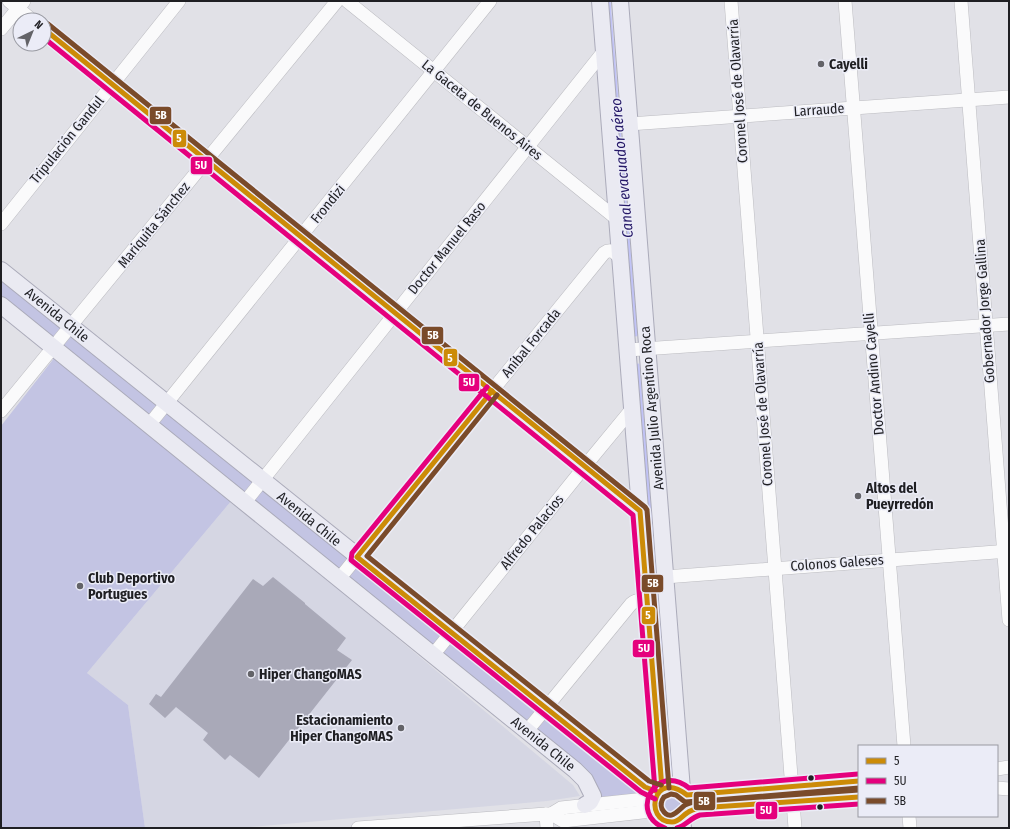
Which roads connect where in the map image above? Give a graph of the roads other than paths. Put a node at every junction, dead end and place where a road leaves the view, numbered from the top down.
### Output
1 (179, 1) edge
2 (337, 1) edge
3 (347, 1) edge
4 (490, 1) edge
5 (600, 1) edge
6 (620, 1) edge
7 (731, 1) edge
8 (845, 1) edge
9 (960, 1) edge
10 (17, 3) edge
11 (25, 12) edge
12 (1, 29) edge
13 (52, 36) edge
14 (604, 51) junction
15 (434, 71) junction
16 (112, 84) junction
17 (1009, 97) edge
18 (968, 100) junction
19 (853, 108) junction
20 (740, 116) junction
21 (629, 124) junction
22 (527, 147) junction
23 (207, 160) junction
24 (617, 219) junction
25 (1, 224) edge
26 (302, 237) junction
27 (620, 260) junction
28 (1, 270) edge
29 (1, 305) edge
30 (395, 313) junction
31 (1009, 324) edge
32 (72, 326) junction
33 (986, 326) junction
34 (871, 334) junction
35 (757, 342) junction
36 (54, 348) junction
37 (628, 350) junction
38 (647, 350) junction
39 (492, 391) junction
40 (167, 404) junction
41 (2, 409) edge
42 (632, 409) junction
43 (149, 425) junction
44 (585, 466) junction
45 (262, 480) junction
46 (245, 502) junction
47 (640, 511) junction
48 (1006, 552) edge
49 (357, 557) junction
50 (889, 560) junction
51 (775, 568) junction
52 (665, 577) junction
53 (339, 579) junction
54 (648, 606) junction
55 (1009, 620) edge
56 (451, 633) junction
57 (433, 655) junction
58 (545, 708) junction
59 (527, 731) junction
60 (904, 745) edge
61 (1009, 767) edge
62 (998, 769) edge
63 (858, 781) edge
64 (792, 786) junction
65 (998, 788) edge
66 (1009, 789) edge
67 (684, 792) junction
68 (658, 793) junction
69 (858, 797) edge
70 (793, 801) junction
71 (586, 805) junction
72 (549, 814) junction
73 (909, 817) edge
74 (684, 820) edge
75 (662, 821) edge
76 (433, 825) edge
77 (358, 828) edge
78 (547, 828) edge
79 (795, 828) edge
80 (910, 828) edge

1 - 16 street, Tripulación Gandul
2 - 23 street, Mariquita Sánchez
3 - 15 street, La Gaceta de Buenos Aires
4 - 15 street, Frondizi
5 - 14 main road, Avenida Julio Argentino Roca
6 - 21 main road, Avenida Julio Argentino Roca
7 - 20 street, Coronel José de Olavarría
8 - 19 street, Doctor Andino Cayelli
9 - 18 street, Gobernador Jorge Gallina
10 - 11 street
10 - 12 street
13 - 16 street
14 - 22 street, Doctor Manuel Raso
14 - 24 main road, Avenida Julio Argentino Roca
15 - 22 street, La Gaceta de Buenos Aires
15 - 26 street, Frondizi
16 - 23 street
16 - 25 street, Tripulación Gandul
17 - 18 street, Larraude
18 - 19 street, Larraude
18 - 33 street, Gobernador Jorge Gallina
19 - 20 street, Larraude
19 - 34 street, Doctor Andino Cayelli
20 - 21 street, Larraude
20 - 35 street, Coronel José de Olavarría
21 - 38 main road, Avenida Julio Argentino Roca
22 - 24 street, La Gaceta de Buenos Aires
22 - 30 street, Doctor Manuel Raso
23 - 26 street
23 - 32 street, Mariquita Sánchez
24 - 27 main road, Avenida Julio Argentino Roca
26 - 30 street
26 - 40 street, Frondizi
27 - 37 main road, Avenida Julio Argentino Roca
27 - 39 street, Aníbal Forcada
28 - 32 main road, Avenida Chile
29 - 36 main road, Avenida Chile
30 - 39 street
30 - 45 street, Doctor Manuel Raso
31 - 33 street
32 - 36 street, Mariquita Sánchez
32 - 40 main road, Avenida Chile
33 - 34 street
33 - 48 street, Gobernador Jorge Gallina
34 - 35 street
34 - 50 street, Doctor Andino Cayelli
35 - 38 street
35 - 51 street, Coronel José de Olavarría
36 - 41 street, Mariquita Sánchez
36 - 43 main road, Avenida Chile
37 - 38 street
37 - 42 main road, Avenida Julio Argentino Roca
38 - 52 main road, Avenida Julio Argentino Roca
39 - 44 street
39 - 49 street, Aníbal Forcada
40 - 43 street, Frondizi
40 - 45 main road, Avenida Chile
42 - 44 street, Alfredo Palacios
42 - 47 main road, Avenida Julio Argentino Roca
43 - 46 main road, Avenida Chile
44 - 47 street
44 - 56 street, Alfredo Palacios
45 - 46 street, Doctor Manuel Raso
45 - 49 main road, Avenida Chile
46 - 53 main road, Avenida Chile
47 - 54 main road, Avenida Julio Argentino Roca
48 - 50 street, Colonos Galeses
48 - 55 street, Gobernador Jorge Gallina
49 - 53 street, Aníbal Forcada
49 - 56 main road, Avenida Chile
50 - 51 street, Colonos Galeses
50 - 60 street, Doctor Andino Cayelli
51 - 52 street, Colonos Galeses
51 - 64 street, Coronel José de Olavarría
52 - 67 main road, Avenida Julio Argentino Roca
53 - 57 main road, Avenida Chile
54 - 58 street
54 - 68 main road, Avenida Julio Argentino Roca
56 - 57 street, Alfredo Palacios
56 - 58 main road, Avenida Chile
57 - 59 main road, Avenida Chile
58 - 59 street
58 - 68 main road, Avenida Chile
59 - 71 main road, Avenida Chile
61 - 62 street
63 - 64 street
64 - 67 street
64 - 70 street, Coronel José de Olavarría
65 - 66 street
67 - 68 street
67 - 74 main road, Avenida Julio Argentino Roca
68 - 71 street
68 - 75 main road, Avenida Julio Argentino Roca
69 - 70 street
70 - 74 street
70 - 79 street, Coronel José de Olavarría
71 - 72 street
72 - 75 street
72 - 76 street
72 - 78 street
73 - 80 street
74 - 75 street
76 - 77 street

